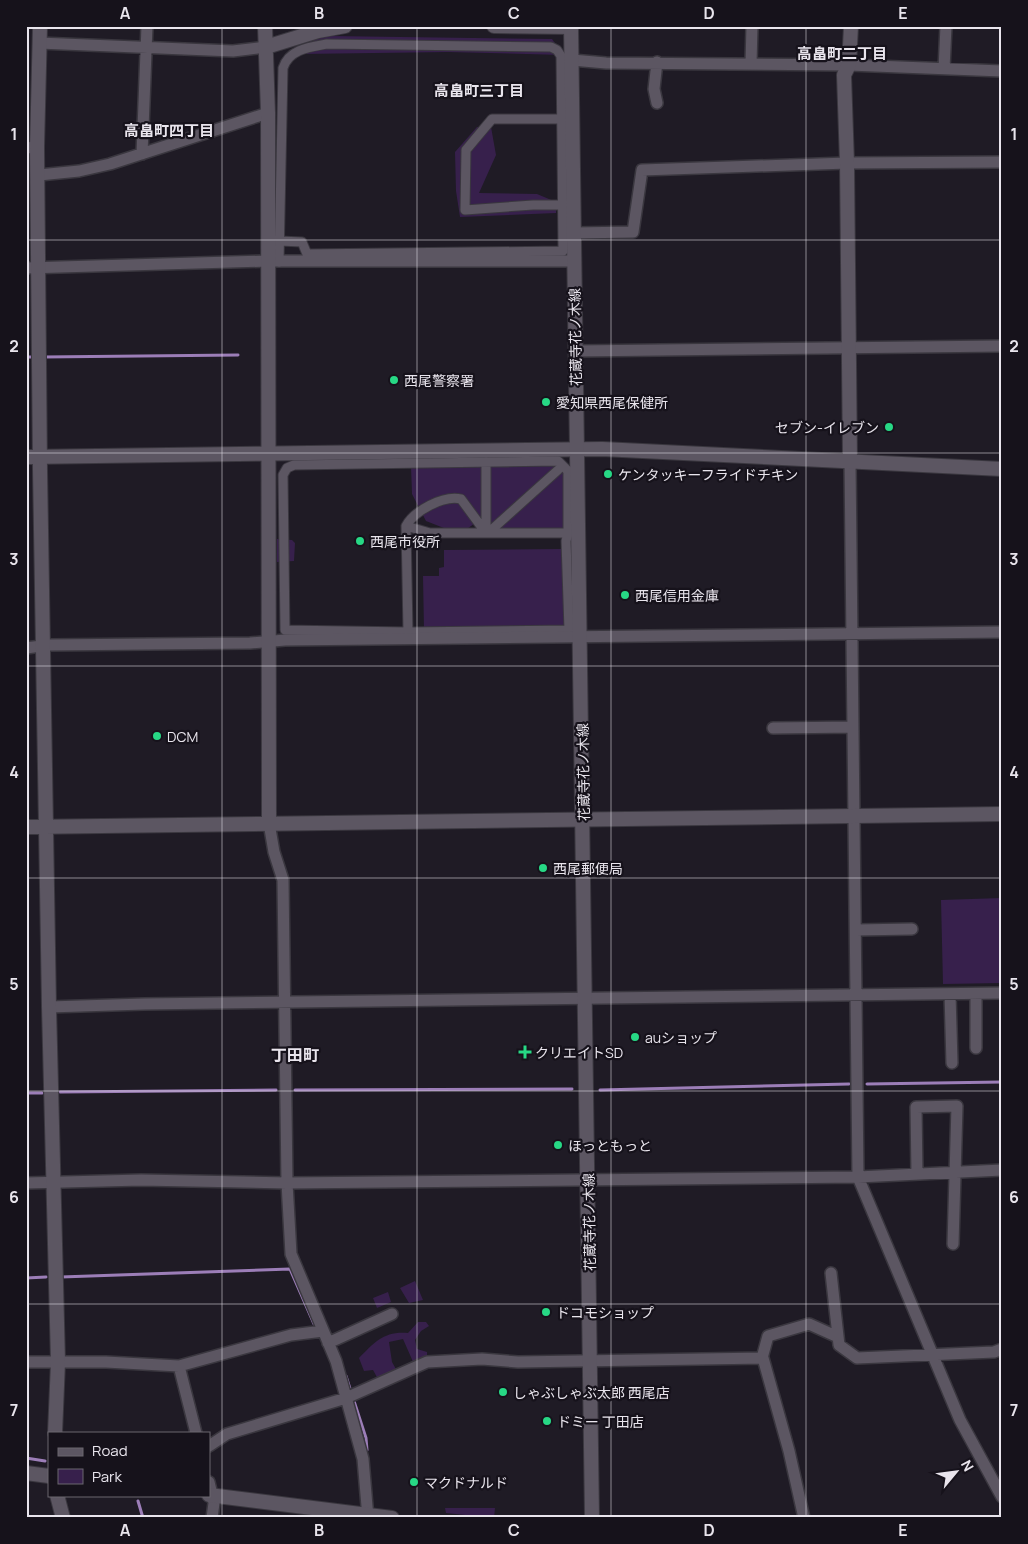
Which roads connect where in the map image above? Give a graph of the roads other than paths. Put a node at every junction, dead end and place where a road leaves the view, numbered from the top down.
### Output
1 (40, 26) edge
2 (147, 26) edge
3 (265, 26) edge
4 (345, 26) edge
5 (494, 26) edge
6 (752, 26) edge
7 (851, 26) edge
8 (946, 26) edge
9 (571, 27) edge
10 (39, 43) junction
11 (266, 47) junction
12 (147, 48) junction
13 (572, 60) junction
14 (657, 62) junction
15 (751, 63) junction
16 (849, 65) junction
17 (944, 69) junction
18 (1002, 71) edge
19 (657, 103) dead end
20 (268, 113) junction
21 (562, 119) junction
22 (32, 148) edge
23 (142, 154) junction
24 (847, 162) junction
25 (1002, 162) edge
26 (39, 175) junction
27 (562, 206) junction
28 (574, 233) junction
29 (280, 241) junction
30 (574, 261) junction
31 (273, 262) junction
32 (32, 268) edge
33 (1002, 346) edge
34 (848, 349) junction
35 (576, 351) junction
36 (577, 450) junction
37 (268, 453) junction
38 (33, 457) edge
39 (486, 462) junction
40 (850, 462) junction
41 (1002, 469) edge
42 (558, 470) dead end
43 (406, 526) junction
44 (487, 533) junction
45 (568, 533) junction
46 (408, 632) junction
47 (1002, 632) edge
48 (852, 634) junction
49 (580, 638) junction
50 (268, 642) junction
51 (44, 647) junction
52 (26, 648) edge
53 (853, 727) junction
54 (773, 728) dead end
55 (1002, 814) edge
56 (854, 817) junction
57 (584, 820) junction
58 (269, 822) junction
59 (26, 827) edge
60 (46, 827) junction
61 (856, 930) junction
62 (912, 930) dead end
63 (1002, 993) edge
64 (950, 994) junction
65 (976, 994) junction
66 (857, 995) junction
67 (586, 999) junction
68 (285, 1004) junction
69 (49, 1007) junction
70 (976, 1048) dead end
71 (952, 1063) dead end
72 (1002, 1170) edge
73 (957, 1172) junction
74 (917, 1174) junction
75 (858, 1177) junction
76 (588, 1179) junction
77 (52, 1182) junction
78 (26, 1183) edge
79 (287, 1183) junction
80 (953, 1244) dead end
81 (831, 1273) dead end
82 (392, 1314) dead end
83 (323, 1331) junction
84 (838, 1337) junction
85 (328, 1343) junction
86 (1002, 1349) edge
87 (933, 1355) junction
88 (762, 1358) junction
89 (590, 1361) junction
90 (26, 1362) edge
91 (58, 1362) junction
92 (179, 1366) junction
93 (352, 1396) junction
94 (55, 1432) edge
95 (196, 1432) edge
96 (210, 1445) edge
97 (26, 1473) edge
98 (48, 1476) edge
99 (210, 1491) edge
100 (57, 1496) edge
101 (1002, 1497) edge
102 (368, 1516) edge
103 (63, 1518) edge
104 (212, 1518) edge
105 (392, 1518) edge
106 (592, 1518) edge
107 (804, 1518) edge

1 - 10 street
2 - 12 street
3 - 11 street
4 - 11 street
5 - 9 street
6 - 15 street
7 - 16 street
8 - 17 street
9 - 13 street, 花蔵寺花ノ木線
10 - 12 street
10 - 22 street
11 - 12 street
11 - 20 street
12 - 23 street
13 - 14 street
13 - 28 street, 花蔵寺花ノ木線
14 - 15 street
14 - 19 street
15 - 16 street
16 - 17 street
16 - 24 street
17 - 18 street
20 - 23 street
20 - 31 street
21 - 27 street
21 - 27 street
21 - 29 street
22 - 26 street
23 - 26 street
24 - 25 street
24 - 28 street
24 - 34 street
26 - 32 street
27 - 29 street
28 - 30 street, 花蔵寺花ノ木線
29 - 31 street
30 - 31 street
30 - 35 street, 花蔵寺花ノ木線
31 - 32 street
31 - 37 street
32 - 38 street
33 - 34 street
34 - 35 street
34 - 40 street
35 - 36 street, 花蔵寺花ノ木線
36 - 37 street
36 - 40 street
36 - 49 street, 花蔵寺花ノ木線
37 - 38 street
37 - 50 street
38 - 51 street
39 - 44 street
39 - 45 street
39 - 46 street
40 - 41 street
40 - 48 street
42 - 44 street
43 - 44 street
43 - 44 street
43 - 46 street
44 - 45 street
45 - 46 street
47 - 48 street
48 - 49 street
48 - 53 street
49 - 50 street
49 - 57 street, 花蔵寺花ノ木線
50 - 51 street
50 - 58 street
51 - 52 street
51 - 60 street
53 - 54 street
53 - 56 street
55 - 56 street
56 - 57 street
56 - 61 street
57 - 58 street
57 - 67 street, 花蔵寺花ノ木線
58 - 60 street
58 - 68 street
59 - 60 street
60 - 69 street
61 - 62 street
61 - 66 street
63 - 65 street
64 - 65 street
64 - 66 street
64 - 71 street
65 - 70 street
66 - 67 street
66 - 75 street
67 - 68 street
67 - 76 street, 花蔵寺花ノ木線
68 - 69 street
68 - 79 street
69 - 77 street
72 - 73 street
73 - 74 street
73 - 74 street
73 - 80 street
74 - 75 street
75 - 76 street
75 - 87 street
76 - 79 street
76 - 89 street, 花蔵寺花ノ木線
77 - 78 street
77 - 79 street
77 - 91 street
79 - 83 street
81 - 84 street
82 - 85 street
83 - 85 street
83 - 92 street
84 - 87 street
84 - 88 street
85 - 93 street
86 - 87 street
87 - 101 street
88 - 89 street
88 - 107 street
89 - 93 street
89 - 106 street, 花蔵寺花ノ木線
90 - 91 street
91 - 92 street
91 - 94 street
92 - 95 street
93 - 96 street
93 - 102 street
97 - 98 street
99 - 102 street
99 - 104 street
100 - 103 street
102 - 105 street

